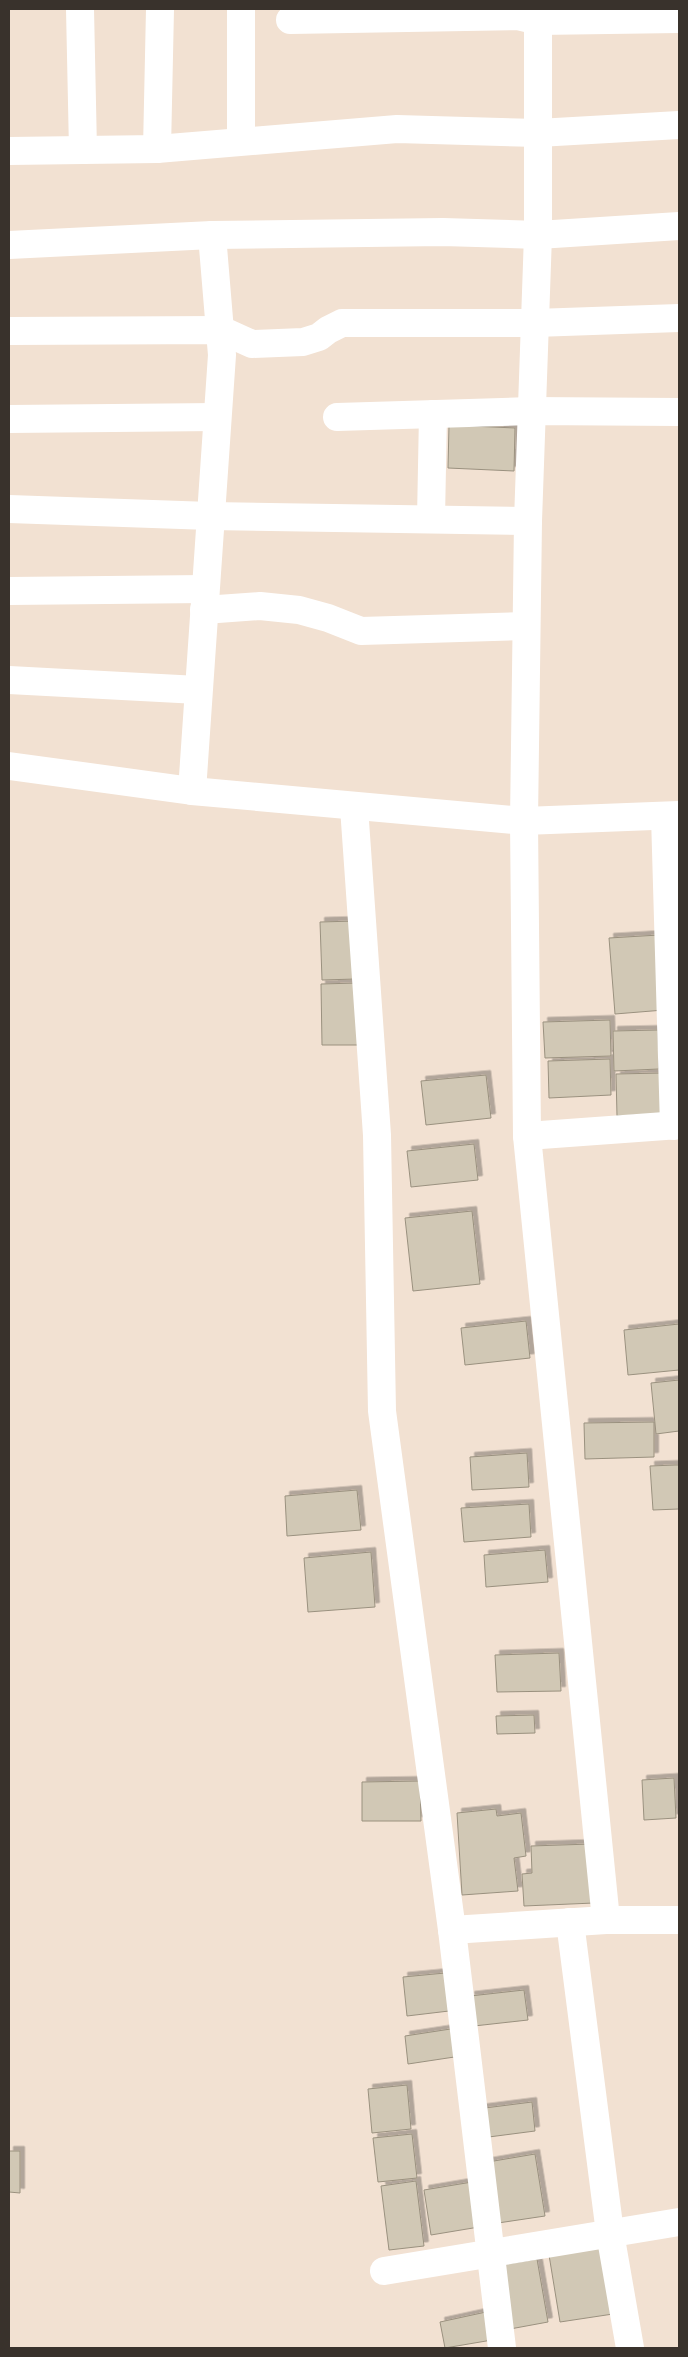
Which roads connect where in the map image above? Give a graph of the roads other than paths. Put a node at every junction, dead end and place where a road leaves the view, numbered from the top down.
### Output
1 (80, 9) edge
2 (160, 9) edge
3 (241, 9) edge
4 (538, 15) edge
5 (679, 19) edge
6 (290, 20) dead end
7 (679, 125) edge
8 (538, 134) junction
9 (241, 141) junction
10 (157, 148) junction
11 (83, 150) junction
12 (9, 151) edge
13 (679, 226) edge
14 (212, 235) junction
15 (538, 235) junction
16 (9, 245) edge
17 (679, 318) edge
18 (535, 324) junction
19 (221, 330) junction
20 (9, 331) edge
21 (531, 411) junction
22 (679, 412) edge
23 (433, 414) junction
24 (217, 417) junction
25 (337, 417) dead end
26 (9, 419) edge
27 (9, 509) edge
28 (210, 516) junction
29 (431, 520) junction
30 (528, 521) junction
31 (9, 591) edge
32 (204, 600) junction
33 (526, 626) junction
34 (9, 680) edge
35 (198, 690) junction
36 (9, 766) edge
37 (192, 792) junction
38 (354, 807) junction
39 (672, 815) edge
40 (524, 821) junction
41 (676, 1125) edge
42 (527, 1136) junction
43 (606, 1920) junction
44 (679, 1920) edge
45 (570, 1922) junction
46 (452, 1930) junction
47 (679, 2222) edge
48 (610, 2233) junction
49 (491, 2253) junction
50 (384, 2271) dead end
51 (502, 2348) edge
52 (630, 2348) edge

1 - 11 street
2 - 10 street
3 - 9 street
4 - 5 street
4 - 6 street
4 - 8 street
7 - 8 street
8 - 9 street
8 - 15 street
9 - 10 street
10 - 11 street
11 - 12 street
13 - 15 street
14 - 15 street
14 - 16 street
14 - 19 street
15 - 18 street
17 - 18 street
18 - 19 street
18 - 21 street
19 - 20 street
19 - 24 street
21 - 22 street
21 - 23 street
21 - 30 street
23 - 25 street
23 - 29 street
24 - 26 street
24 - 28 street
27 - 28 street
28 - 29 street
28 - 32 street
29 - 30 street
30 - 33 street
31 - 32 street
32 - 33 street
32 - 35 street
33 - 40 street
34 - 35 street
35 - 37 street
36 - 37 street
37 - 38 street
38 - 40 street
38 - 46 street
39 - 40 street
39 - 41 street
40 - 42 street
41 - 42 street
42 - 43 street
43 - 44 street
43 - 45 street
45 - 46 street
45 - 48 street
46 - 49 street
47 - 48 street
48 - 49 street
48 - 52 street
49 - 50 street
49 - 51 street

